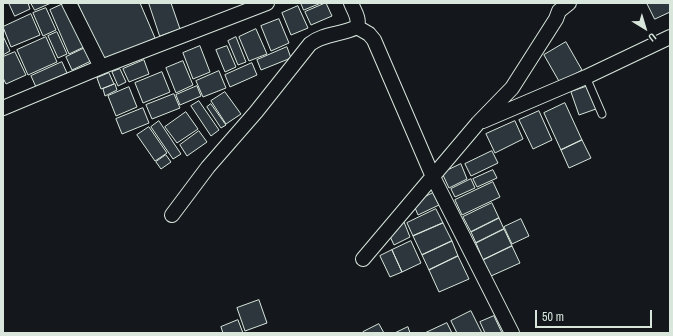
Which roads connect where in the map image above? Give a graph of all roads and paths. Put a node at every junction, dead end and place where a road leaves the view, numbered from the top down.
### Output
1 (69, 3) edge
2 (267, 3) edge
3 (351, 3) edge
4 (569, 3) edge
5 (356, 27) junction
6 (670, 37) edge
7 (101, 68) junction
8 (586, 77) junction
9 (3, 108) edge
10 (602, 114) dead end
11 (478, 124) junction
12 (433, 177) junction
13 (172, 215) dead end
14 (363, 259) dead end
15 (512, 333) edge

1 - 7 street
2 - 7 street
3 - 5 street
4 - 11 street
5 - 12 street
5 - 13 street
6 - 8 street
7 - 9 street
8 - 10 lane
8 - 11 street
11 - 12 street
12 - 14 street
12 - 15 street

